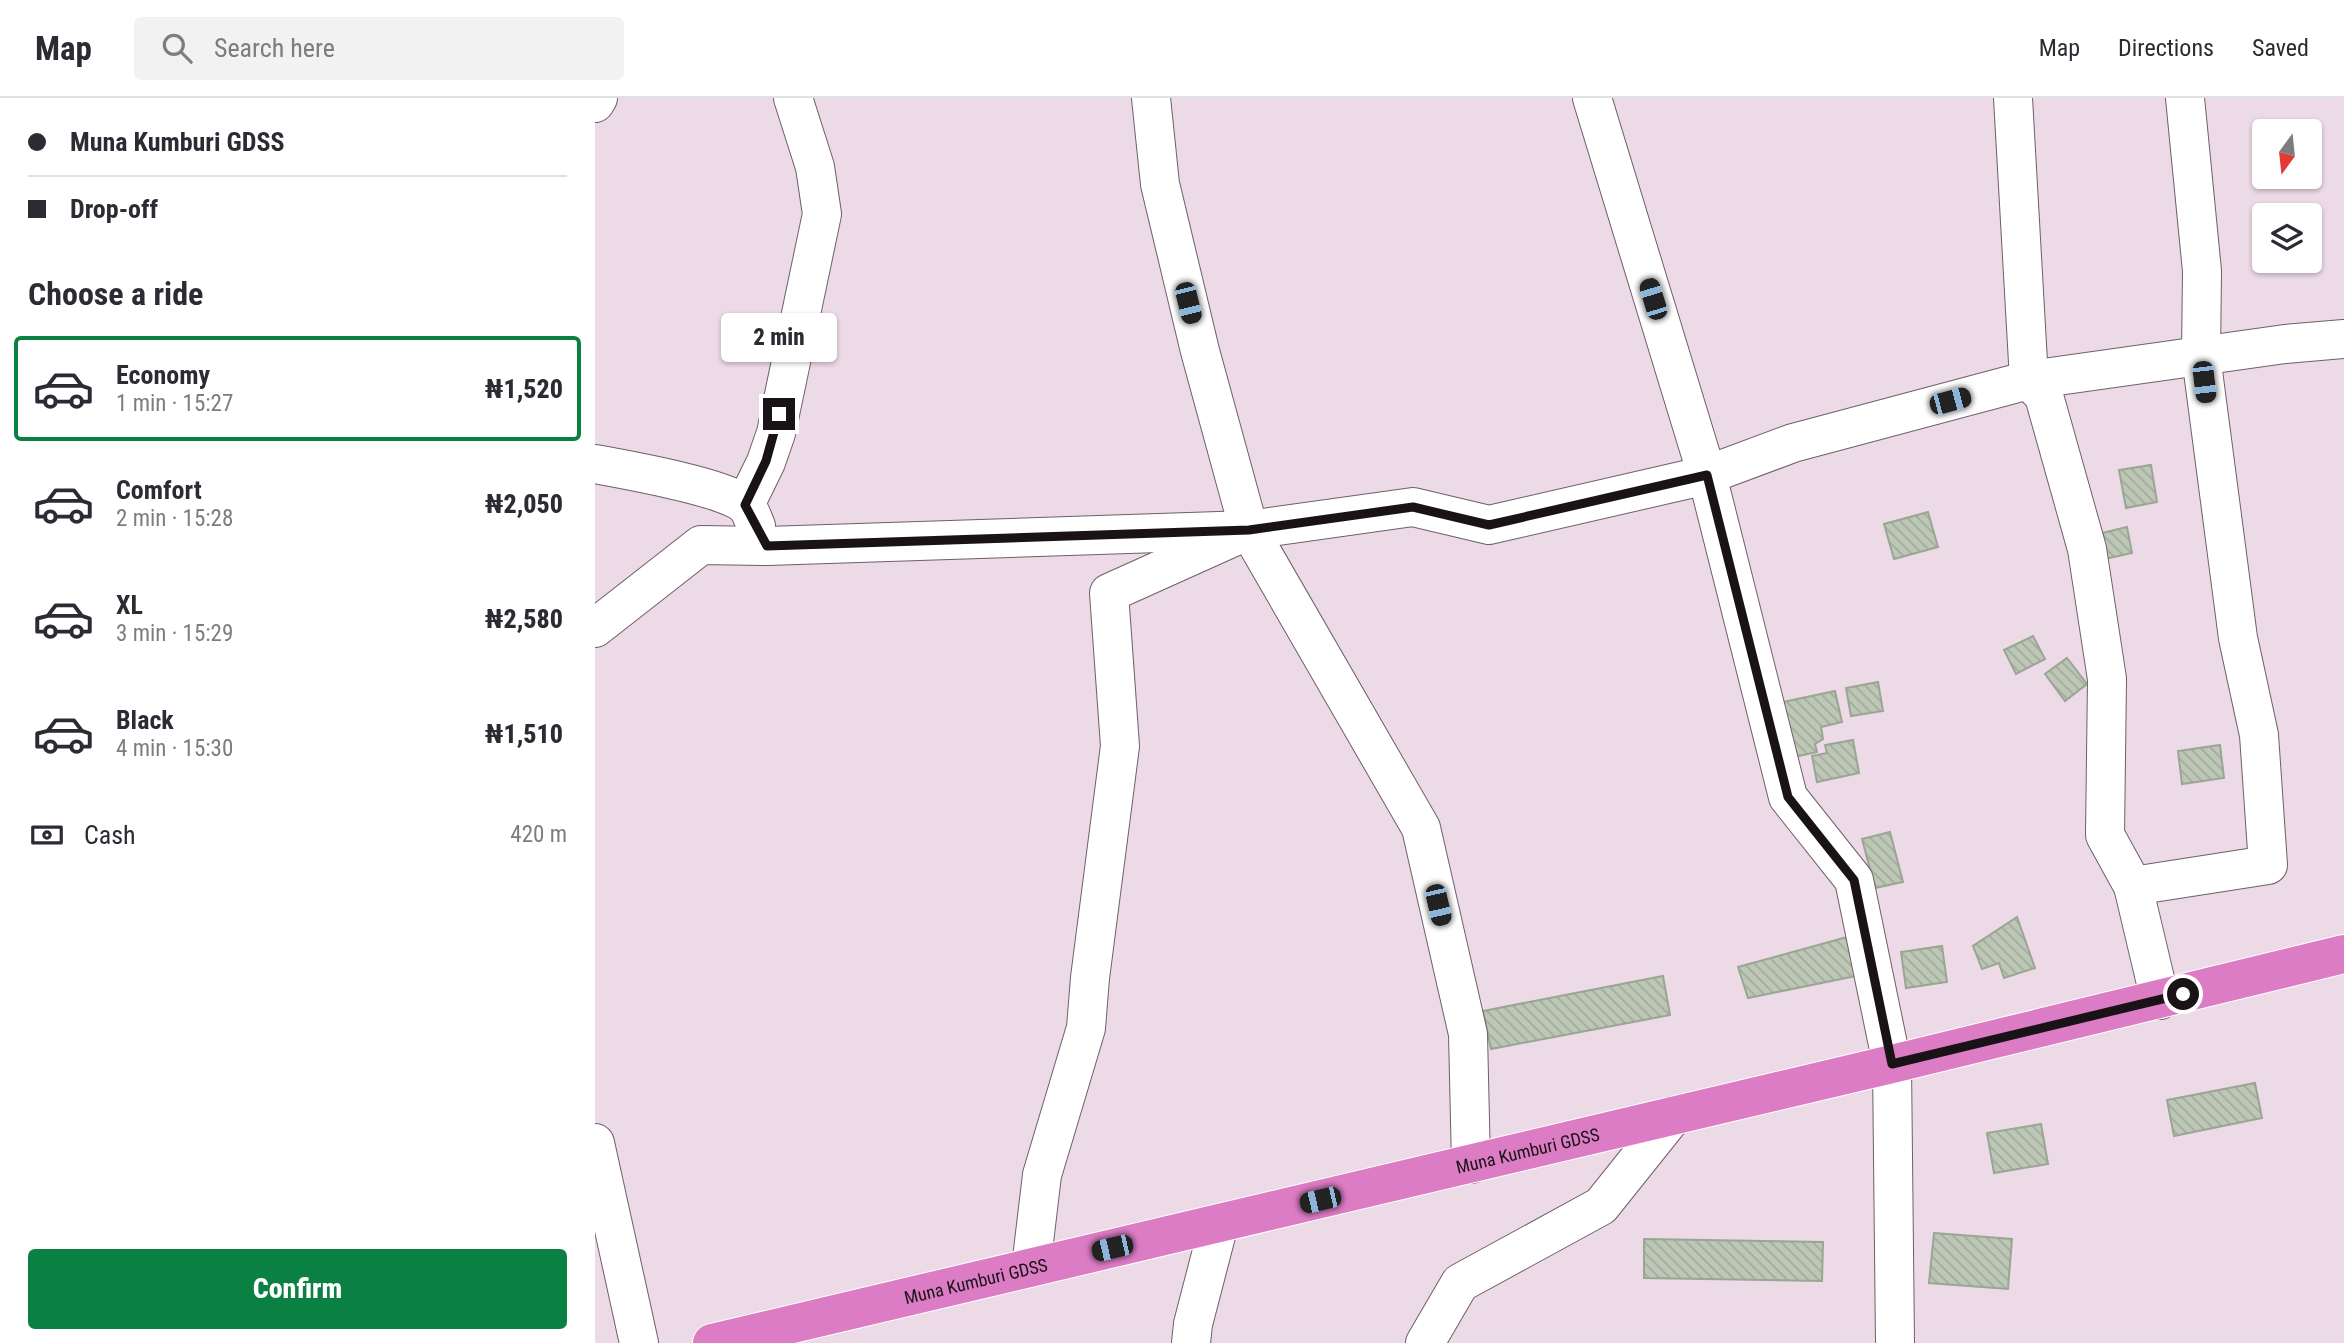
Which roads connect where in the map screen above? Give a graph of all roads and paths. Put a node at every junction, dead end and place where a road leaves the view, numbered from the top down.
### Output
1 (598, 98) edge
2 (793, 98) edge
3 (1151, 98) edge
4 (1592, 98) edge
5 (2013, 98) edge
6 (2185, 98) edge
7 (595, 103) edge
8 (2344, 339) edge
9 (2201, 356) junction
10 (2029, 380) junction
11 (595, 464) edge
12 (1707, 475) junction
13 (745, 505) junction
14 (1249, 530) junction
15 (767, 546) junction
16 (595, 628) edge
17 (2133, 886) junction
18 (2344, 954) edge
19 (2160, 1000) junction
20 (1892, 1064) junction
21 (1673, 1116) junction
22 (595, 1143) edge
23 (1471, 1164) junction
24 (1219, 1224) junction
25 (1031, 1267) junction
26 (724, 1341) edge
27 (639, 1343) edge
28 (1191, 1343) edge
29 (1425, 1343) edge
30 (1895, 1343) edge

1 - 7 street
2 - 13 street
3 - 14 street
4 - 12 street
5 - 10 street
6 - 9 street
8 - 9 street
9 - 10 street
9 - 17 street
10 - 12 street
10 - 17 street
11 - 13 street
12 - 14 street
12 - 20 street
13 - 15 street
14 - 15 street
14 - 23 street
14 - 25 street
15 - 16 street
17 - 19 street
18 - 19 highway, Muna Kumburi GDSS
19 - 20 highway, Muna Kumburi GDSS
20 - 21 highway, Muna Kumburi GDSS
20 - 30 street
21 - 23 highway, Muna Kumburi GDSS
21 - 29 street
22 - 27 street
23 - 24 highway, Muna Kumburi GDSS
24 - 25 highway, Muna Kumburi GDSS
24 - 28 street
25 - 26 highway, Muna Kumburi GDSS

